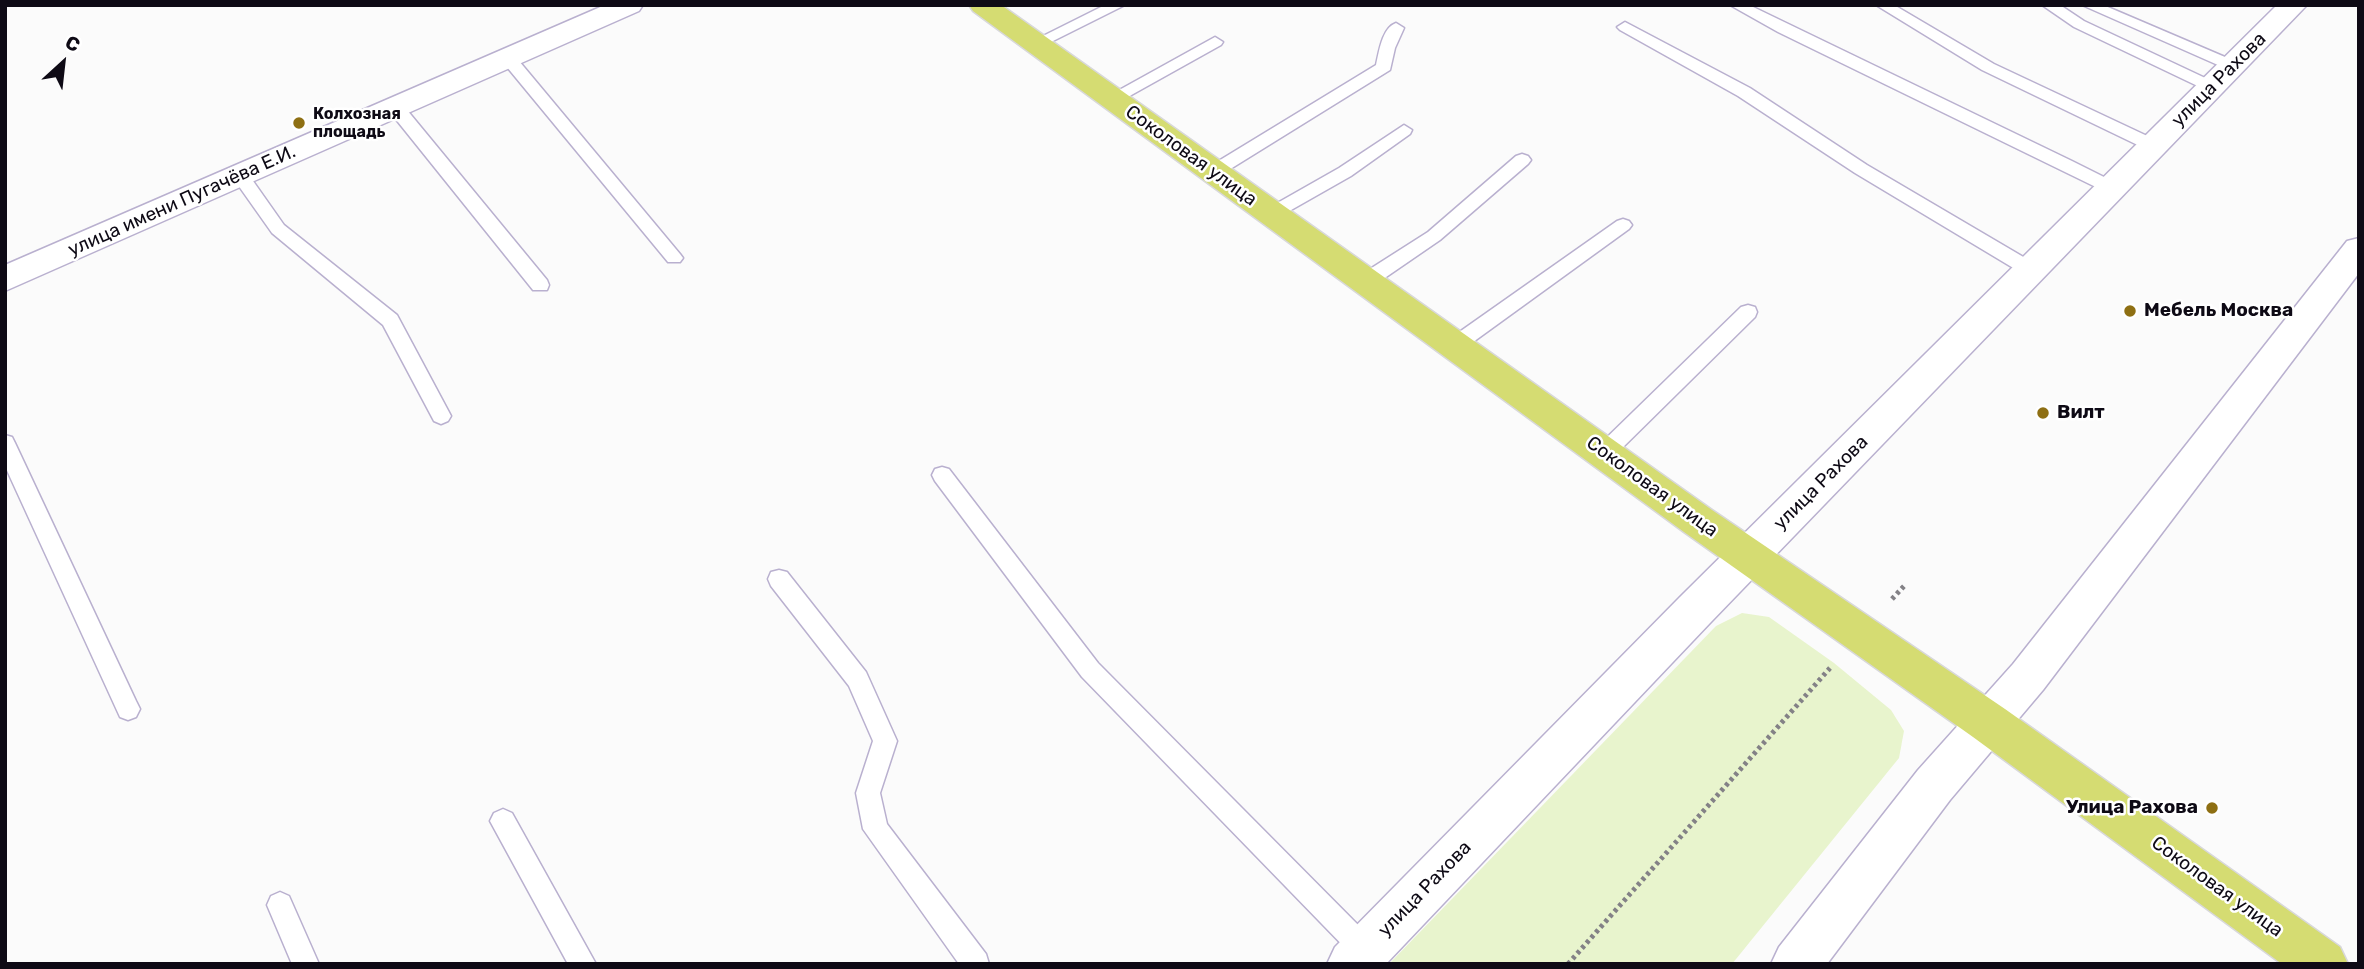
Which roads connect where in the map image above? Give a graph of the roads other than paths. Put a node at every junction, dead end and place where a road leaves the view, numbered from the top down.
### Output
1 (629, 5) edge
2 (983, 5) edge
3 (1118, 5) edge
4 (1737, 5) edge
5 (1883, 5) edge
6 (2049, 5) edge
7 (2089, 5) edge
8 (2293, 5) edge
9 (1625, 27) dead end
10 (1396, 28) dead end
11 (1037, 43) junction
12 (1215, 43) dead end
13 (508, 58) junction
14 (2222, 76) junction
15 (1111, 99) junction
16 (396, 108) junction
17 (1404, 131) dead end
18 (2154, 146) junction
19 (1522, 160) dead end
20 (1213, 172) junction
21 (240, 176) junction
22 (2112, 188) junction
23 (1271, 214) junction
24 (1623, 225) dead end
25 (2359, 249) edge
26 (674, 258) dead end
27 (2031, 270) junction
28 (5, 279) edge
29 (1366, 281) junction
30 (540, 285) dead end
31 (1748, 312) dead end
32 (1455, 345) junction
33 (441, 416) dead end
34 (5, 443) edge
35 (1605, 452) junction
36 (942, 475) dead end
37 (1749, 557) junction
38 (779, 579) dead end
39 (128, 709) dead end
40 (1989, 723) junction
41 (503, 821) dead end
42 (280, 905) dead end
43 (1358, 957) edge
44 (306, 964) edge
45 (583, 964) edge
46 (976, 964) edge
47 (1796, 964) edge
48 (2323, 964) edge

1 - 13 street, улица имени Пугачёва Е.И.
2 - 11 main road, Соколовая улица
3 - 11 lane
4 - 22 lane
5 - 18 lane
6 - 14 lane
7 - 14 lane
8 - 14 street, улица Рахова
9 - 27 lane
10 - 20 lane
11 - 15 main road, Соколовая улица
12 - 15 lane
13 - 16 street, улица имени Пугачёва Е.И.
13 - 26 lane
14 - 18 street, улица Рахова
15 - 20 main road, Соколовая улица
16 - 21 street, улица имени Пугачёва Е.И.
16 - 30 lane
17 - 23 lane
18 - 22 street, улица Рахова
19 - 29 lane
20 - 23 main road, Соколовая улица
21 - 28 street, улица имени Пугачёва Е.И.
21 - 33 lane
22 - 27 street, улица Рахова
23 - 29 main road, Соколовая улица
24 - 32 lane
25 - 40 street
27 - 37 street, улица Рахова
29 - 32 main road, Соколовая улица
31 - 35 lane
32 - 35 main road, Соколовая улица
34 - 39 lane
35 - 37 main road, Соколовая улица
36 - 43 lane
37 - 40 main road, Соколовая улица
37 - 43 street, улица Рахова
38 - 46 lane
40 - 47 street
40 - 48 main road, Соколовая улица
41 - 45 lane
42 - 44 lane

